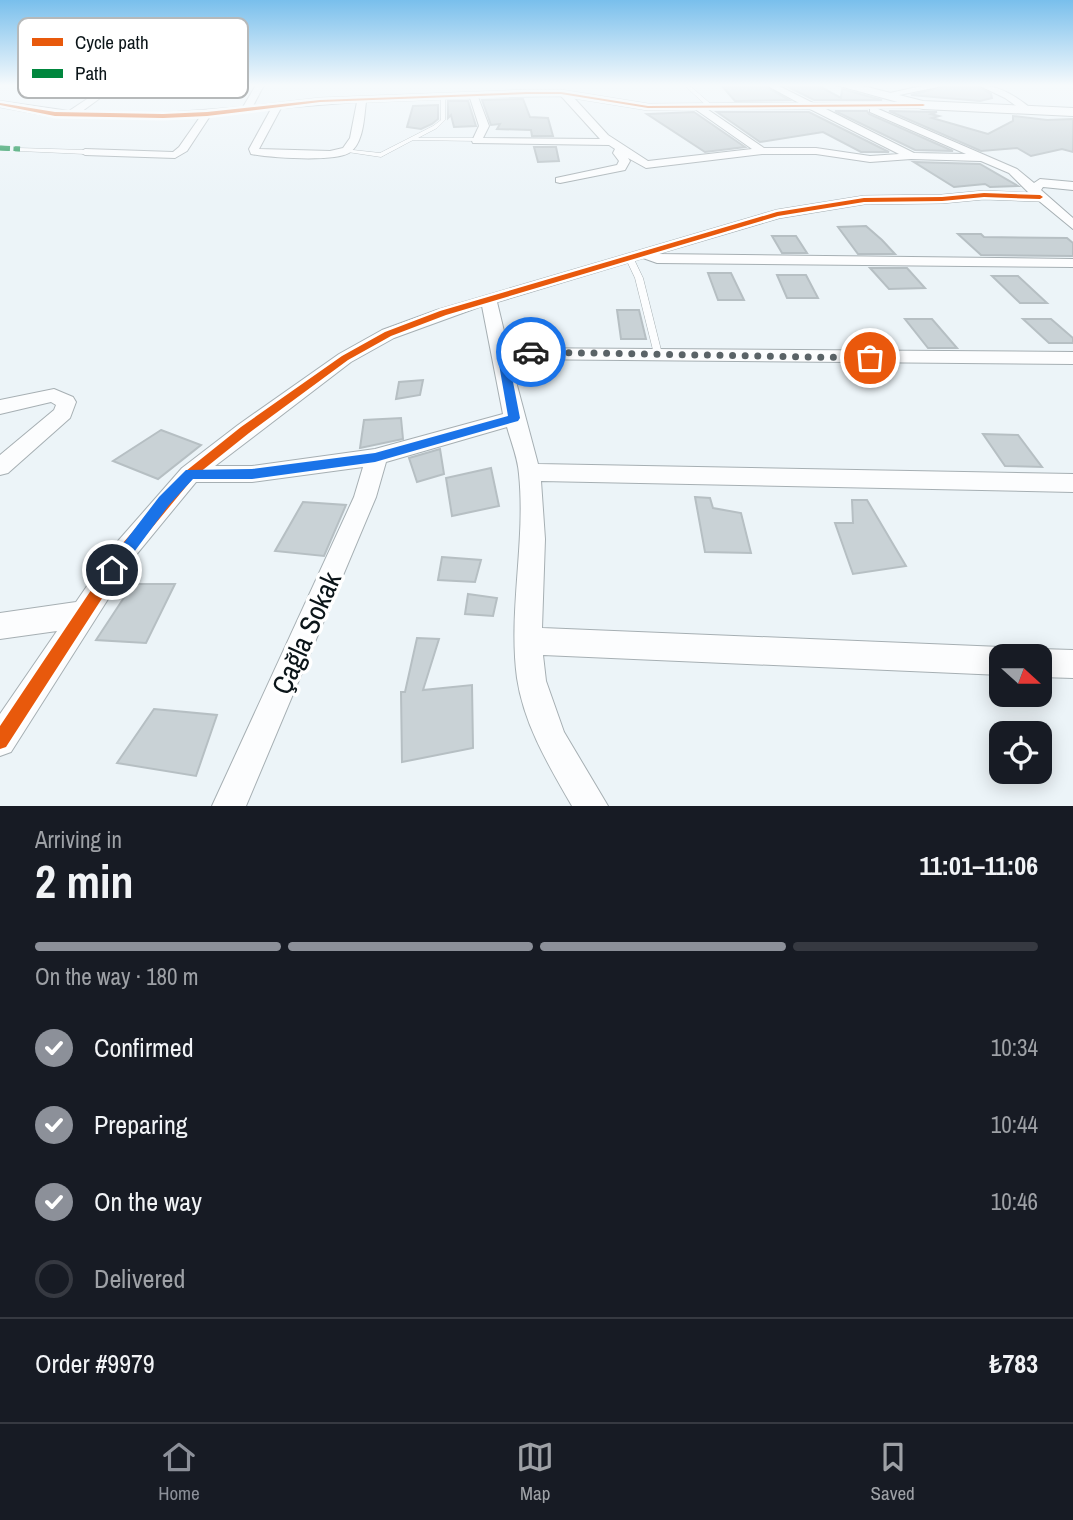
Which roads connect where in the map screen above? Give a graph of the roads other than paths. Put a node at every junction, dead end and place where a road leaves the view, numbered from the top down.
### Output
1 (201, 123) edge
2 (269, 123) edge
3 (358, 123) edge
4 (440, 123) edge
5 (483, 123) edge
6 (593, 123) edge
7 (721, 123) edge
8 (842, 123) edge
9 (903, 123) edge
10 (412, 139) junction
11 (476, 140) junction
12 (616, 145) junction
13 (20, 149) dead end
14 (344, 151) junction
15 (762, 151) junction
16 (85, 152) joint
17 (911, 156) junction
18 (982, 158) junction
19 (560, 180) dead end
20 (1073, 186) edge
21 (1037, 194) junction
22 (1073, 225) edge
23 (643, 252) junction
24 (629, 257) junction
25 (1073, 263) edge
26 (489, 301) junction
27 (502, 353) junction
28 (658, 354) junction
29 (1073, 358) edge
30 (0, 407) edge
31 (514, 418) junction
32 (377, 457) junction
33 (0, 467) edge
34 (530, 472) junction
35 (190, 474) junction
36 (1073, 483) edge
37 (83, 614) junction
38 (0, 626) edge
39 (528, 642) junction
40 (989, 661) edge
41 (0, 741) edge
42 (229, 806) edge
43 (591, 806) edge

1 - 16 street
2 - 14 street
3 - 14 street
4 - 10 lane
5 - 11 street
6 - 12 street
7 - 15 street
8 - 17 street
9 - 18 street
10 - 11 lane
10 - 14 lane
11 - 12 street
12 - 15 street
12 - 19 street
13 - 16 lane
15 - 17 street
17 - 18 street
18 - 21 street
20 - 21 street
21 - 22 street
21 - 23 street
23 - 24 street
23 - 25 street
24 - 26 street
24 - 28 lane
26 - 27 street
26 - 35 street
27 - 28 street
27 - 31 street
28 - 29 street
30 - 33 street
31 - 32 street
31 - 34 street
32 - 35 street
32 - 42 street, Çağla Sokak
34 - 36 street
34 - 39 street
35 - 37 street
37 - 38 street
37 - 41 street
39 - 40 street
39 - 43 street

